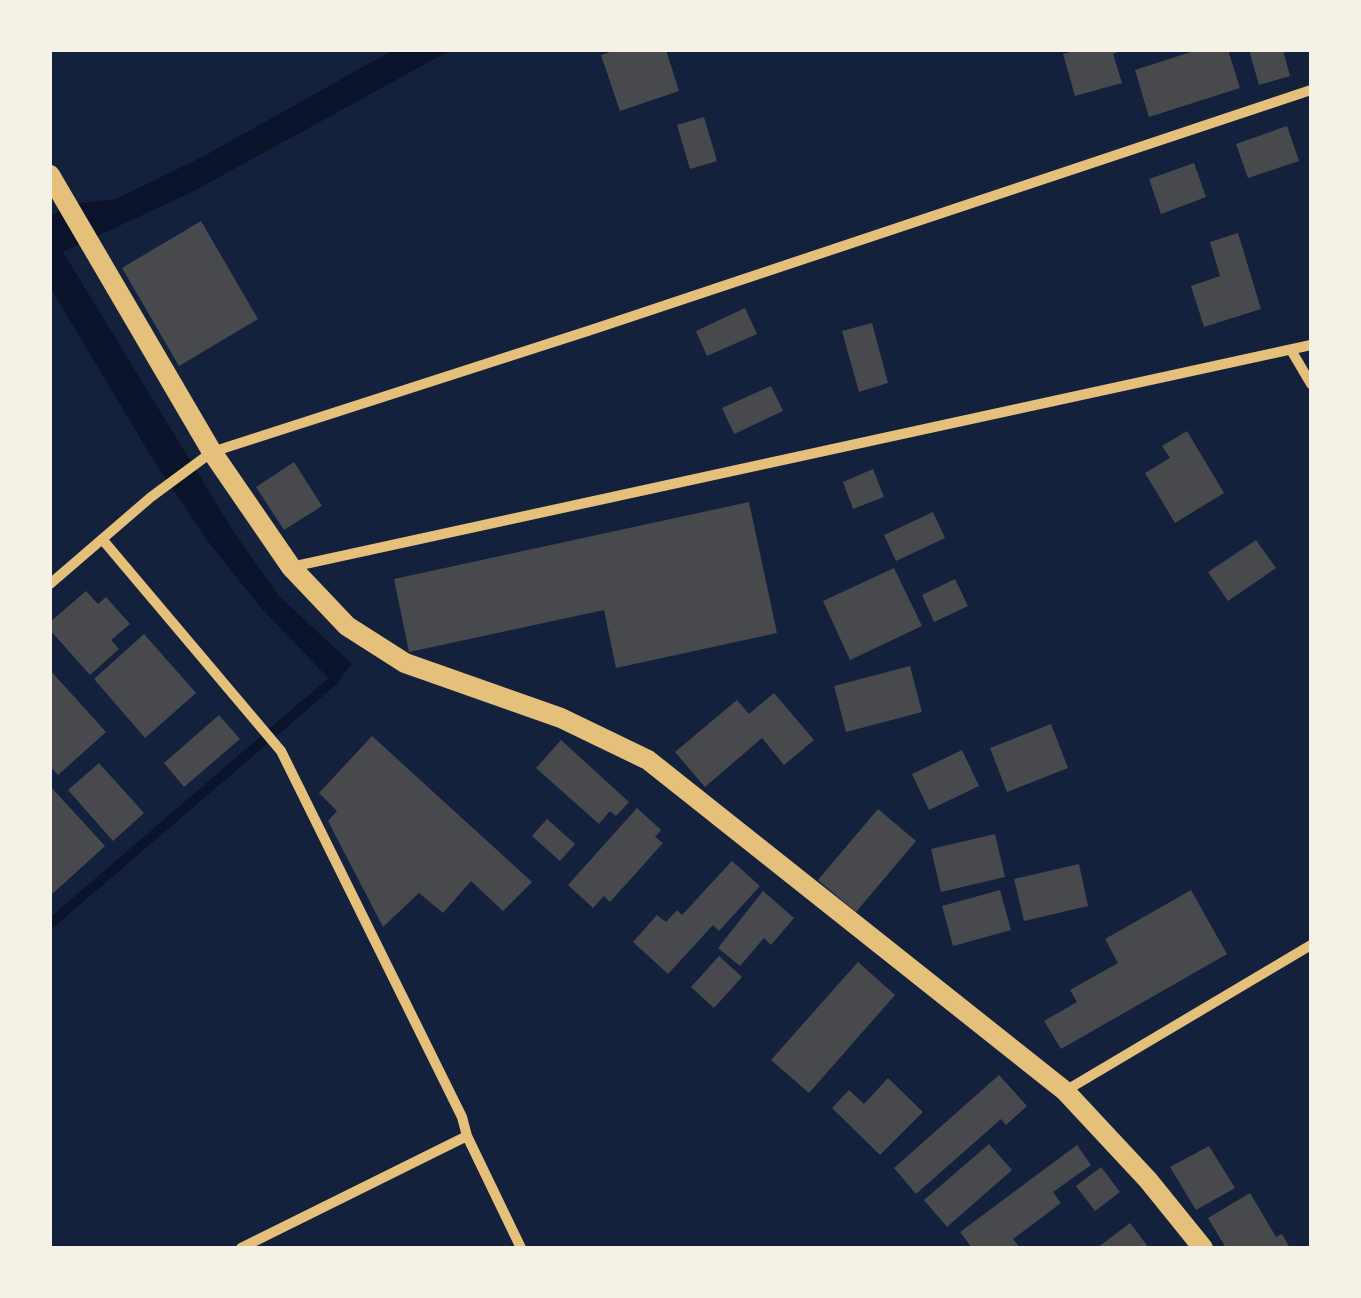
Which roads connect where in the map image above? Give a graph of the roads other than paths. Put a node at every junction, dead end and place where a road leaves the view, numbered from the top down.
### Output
1 (1311, 90) edge
2 (50, 175) edge
3 (1311, 346) edge
4 (1290, 350) junction
5 (1311, 384) edge
6 (212, 452) junction
7 (102, 539) junction
8 (290, 568) junction
9 (50, 584) edge
10 (1311, 945) edge
11 (1066, 1091) junction
12 (467, 1136) junction
13 (241, 1248) edge
14 (521, 1248) edge
15 (1204, 1248) edge

1 - 6 street
2 - 6 main road
3 - 4 street
4 - 5 street
4 - 8 street
6 - 7 street
6 - 8 main road
7 - 9 street
7 - 12 street
8 - 11 main road
10 - 11 street
11 - 15 main road
12 - 13 street
12 - 14 street

